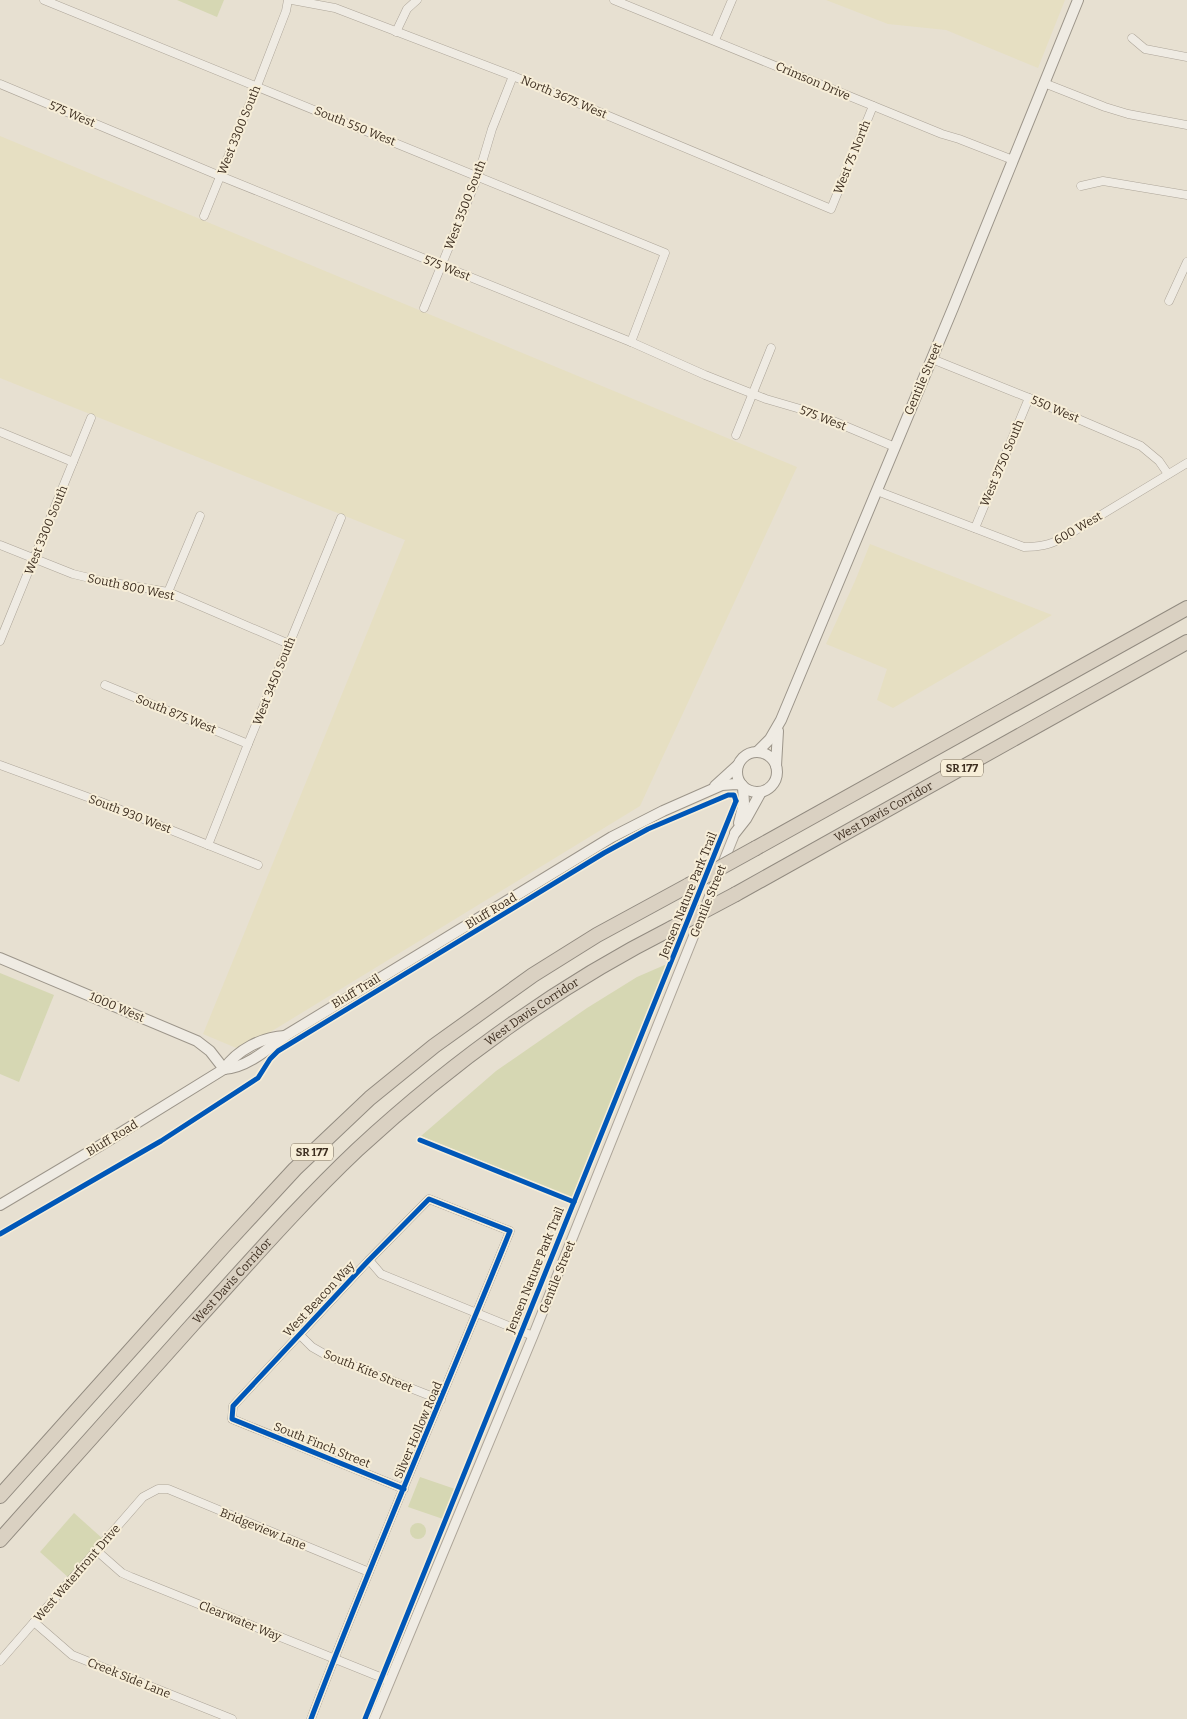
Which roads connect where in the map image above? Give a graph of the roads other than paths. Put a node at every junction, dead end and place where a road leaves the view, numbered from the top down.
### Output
1 (44, 0) edge
2 (288, 0) edge
3 (292, 0) edge
4 (416, 0) edge
5 (614, 0) edge
6 (732, 0) edge
7 (1078, 0) edge
8 (396, 32) junction
9 (1132, 38) dead end
10 (715, 40) junction
11 (1187, 56) edge
12 (513, 76) junction
13 (1044, 83) junction
14 (0, 84) edge
15 (257, 86) junction
16 (873, 106) junction
17 (1187, 125) edge
18 (1013, 160) junction
19 (220, 176) junction
20 (478, 176) junction
21 (1080, 186) dead end
22 (1187, 195) edge
23 (831, 209) joint
24 (204, 216) dead end
25 (1187, 262) edge
26 (442, 266) junction
27 (1169, 301) dead end
28 (424, 308) dead end
29 (631, 342) junction
30 (771, 348) dead end
31 (932, 359) junction
32 (753, 394) junction
33 (1029, 398) junction
34 (91, 418) dead end
35 (0, 432) edge
36 (736, 435) dead end
37 (895, 447) junction
38 (73, 462) junction
39 (1187, 463) edge
40 (1168, 474) junction
41 (877, 491) junction
42 (200, 516) dead end
43 (341, 518) dead end
44 (975, 528) junction
45 (0, 545) edge
46 (34, 559) junction
47 (168, 592) junction
48 (1187, 608) edge
49 (0, 641) edge
50 (1187, 642) edge
51 (289, 644) junction
52 (105, 685) dead end
53 (781, 720) junction
54 (248, 744) junction
55 (758, 752) junction
56 (0, 765) edge
57 (738, 765) junction
58 (776, 766) junction
59 (742, 786) junction
60 (761, 792) junction
61 (701, 795) junction
62 (735, 833) junction
63 (208, 845) junction
64 (258, 865) dead end
65 (0, 958) edge
66 (224, 1069) junction
67 (0, 1205) edge
68 (510, 1231) joint
69 (369, 1260) junction
70 (476, 1313) junction
71 (299, 1334) junction
72 (533, 1336) junction
73 (441, 1400) junction
74 (232, 1418) joint
75 (158, 1489) joint
76 (404, 1489) junction
77 (0, 1496) edge
78 (0, 1540) edge
79 (97, 1551) junction
80 (369, 1572) junction
81 (34, 1622) junction
82 (333, 1660) junction
83 (0, 1661) edge
84 (390, 1681) junction
85 (232, 1719) edge
86 (311, 1719) edge
87 (374, 1719) edge

1 - 15 street, South 550 West
2 - 15 street, West 3300 South
3 - 8 street, North 3675 West
4 - 8 street
5 - 10 street, Crimson Drive
6 - 10 street
7 - 13 main road, Gentile Street
8 - 12 street, North 3675 West
9 - 11 street
10 - 16 street, Crimson Drive
12 - 20 street, West 3500 South
12 - 23 street, North 3675 West
13 - 17 street
13 - 18 main road, Gentile Street
14 - 19 street, 575 West
15 - 19 street, West 3300 South
15 - 20 street, South 550 West
16 - 18 street, Crimson Drive
16 - 23 street, West 75 North
18 - 31 main road, Gentile Street
19 - 24 street, West 3300 South
19 - 26 street, 575 West
20 - 26 street, West 3500 South
20 - 29 street, South 550 West
21 - 22 street
25 - 27 street
26 - 28 street, West 3500 South
26 - 29 street, 575 West
29 - 32 street, 575 West
30 - 32 street
31 - 33 street, 550 West
31 - 37 main road, Gentile Street
32 - 36 street
32 - 37 street, 575 West
33 - 40 street, 550 West
33 - 44 street, West 3750 South
34 - 38 street, West 3300 South
35 - 38 street
37 - 41 main road, Gentile Street
38 - 46 street, West 3300 South
39 - 40 street, 600 West
40 - 44 street, 600 West
41 - 44 street, 600 West
41 - 53 main road, Gentile Street
42 - 47 street
43 - 51 street, West 3450 South
45 - 46 street, South 800 West
46 - 47 street, South 800 West
46 - 49 street, West 3300 South
47 - 51 street, South 800 West
48 - 77 highway, SR 177, bridge
50 - 78 highway, West Davis Corridor / SR 177, bridge
51 - 54 street, West 3450 South
52 - 54 street, South 875 West
53 - 55 main road, Gentile Street
53 - 58 main road
54 - 63 street, West 3450 South
55 - 57 main road
55 - 58 main road
56 - 63 street, South 930 West
57 - 59 main road
57 - 61 main road, Bluff Road
58 - 60 main road
59 - 60 main road
59 - 61 main road, Bluff Road
59 - 62 main road, Gentile Street
60 - 62 main road, Gentile Street
61 - 66 main road, Bluff Road
62 - 72 street, Gentile Street
63 - 64 street, South 930 West
65 - 66 main road, 1000 West
66 - 67 main road, Bluff Road
68 - 69 street, West Beacon Way
68 - 70 street, Silver Hollow Road
69 - 70 street
69 - 71 street, West Beacon Way
70 - 72 street
70 - 73 street, Silver Hollow Road
71 - 73 street, South Kite Street
71 - 74 street, West Beacon Way
72 - 84 street, Gentile Street
73 - 76 street, Silver Hollow Road
74 - 76 street, South Finch Street
75 - 79 street, West Waterfront Drive
75 - 80 street, Bridgeview Lane
76 - 80 street, Silver Hollow Road
79 - 81 street, West Waterfront Drive
79 - 82 street, Clearwater Way
80 - 82 street, Silver Hollow Road
81 - 83 street, West Waterfront Drive
81 - 85 street, Creek Side Lane
82 - 84 street, Clearwater Way
82 - 86 street, Silver Hollow Road
84 - 87 street, Gentile Street

